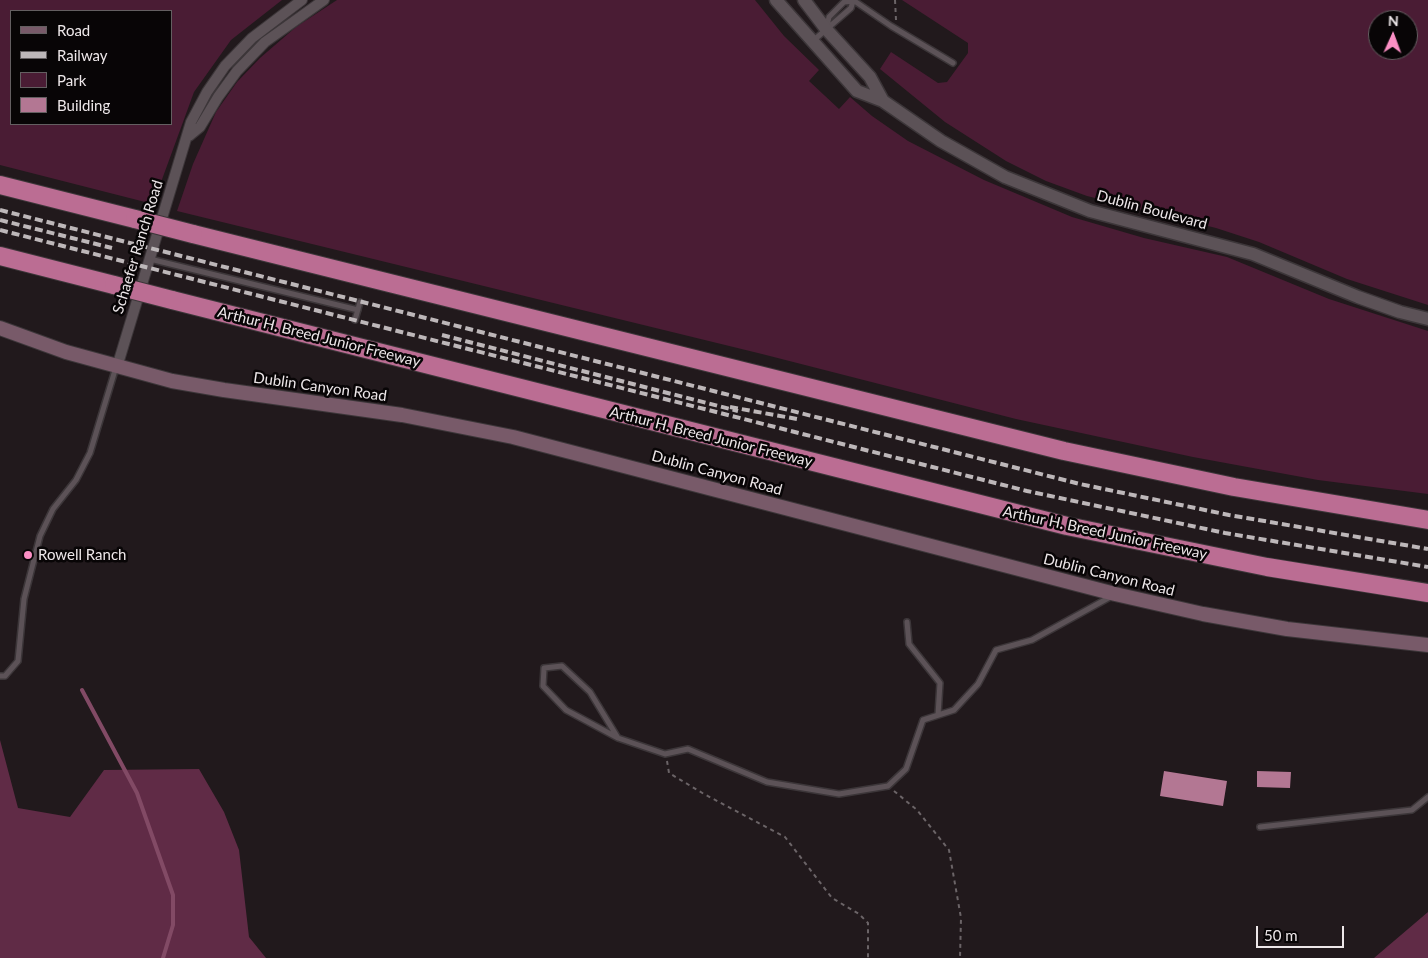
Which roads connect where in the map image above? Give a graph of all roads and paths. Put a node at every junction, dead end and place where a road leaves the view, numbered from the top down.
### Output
1 (302, 0) edge
2 (324, 0) edge
3 (776, 0) edge
4 (804, 0) edge
5 (853, 0) edge
6 (895, 0) edge
7 (826, 29) junction
8 (896, 30) junction
9 (812, 42) junction
10 (953, 63) dead end
11 (883, 100) junction
12 (188, 136) junction
13 (0, 185) edge
14 (0, 256) edge
15 (150, 259) junction
16 (360, 302) dead end
17 (358, 310) junction
18 (1428, 319) edge
19 (355, 320) dead end
20 (0, 328) edge
21 (116, 367) junction
22 (1428, 520) edge
23 (1428, 593) edge
24 (1115, 594) junction
25 (907, 622) dead end
26 (1428, 645) edge
27 (0, 676) edge
28 (938, 716) junction
29 (618, 738) junction
30 (665, 754) junction
31 (888, 786) junction
32 (1428, 796) edge
33 (1260, 827) dead end
34 (868, 958) edge
35 (960, 958) edge

1 - 12 street, Schaefer Ranch Road
2 - 12 street, Schaefer Ranch Road
3 - 9 street, Dublin Boulevard
4 - 7 street, Dublin Boulevard
5 - 7 lane
5 - 7 lane
5 - 8 lane
6 - 8 path
7 - 9 lane
7 - 11 street, Dublin Boulevard
8 - 10 lane
9 - 11 street, Dublin Boulevard
11 - 18 street, Dublin Boulevard
12 - 15 street, Schaefer Ranch Road
13 - 22 highway, bridge
14 - 23 highway, Arthur H. Breed Junior Freeway, bridge
15 - 17 lane
15 - 21 street, Schaefer Ranch Road
16 - 17 lane
17 - 19 lane
20 - 21 main road, Dublin Canyon Road
21 - 24 main road, Dublin Canyon Road
21 - 27 lane
24 - 26 main road, Dublin Canyon Road
24 - 28 lane
25 - 28 lane
28 - 31 lane
29 - 29 lane
29 - 30 lane
30 - 31 lane
30 - 34 path
31 - 35 path
32 - 33 lane

